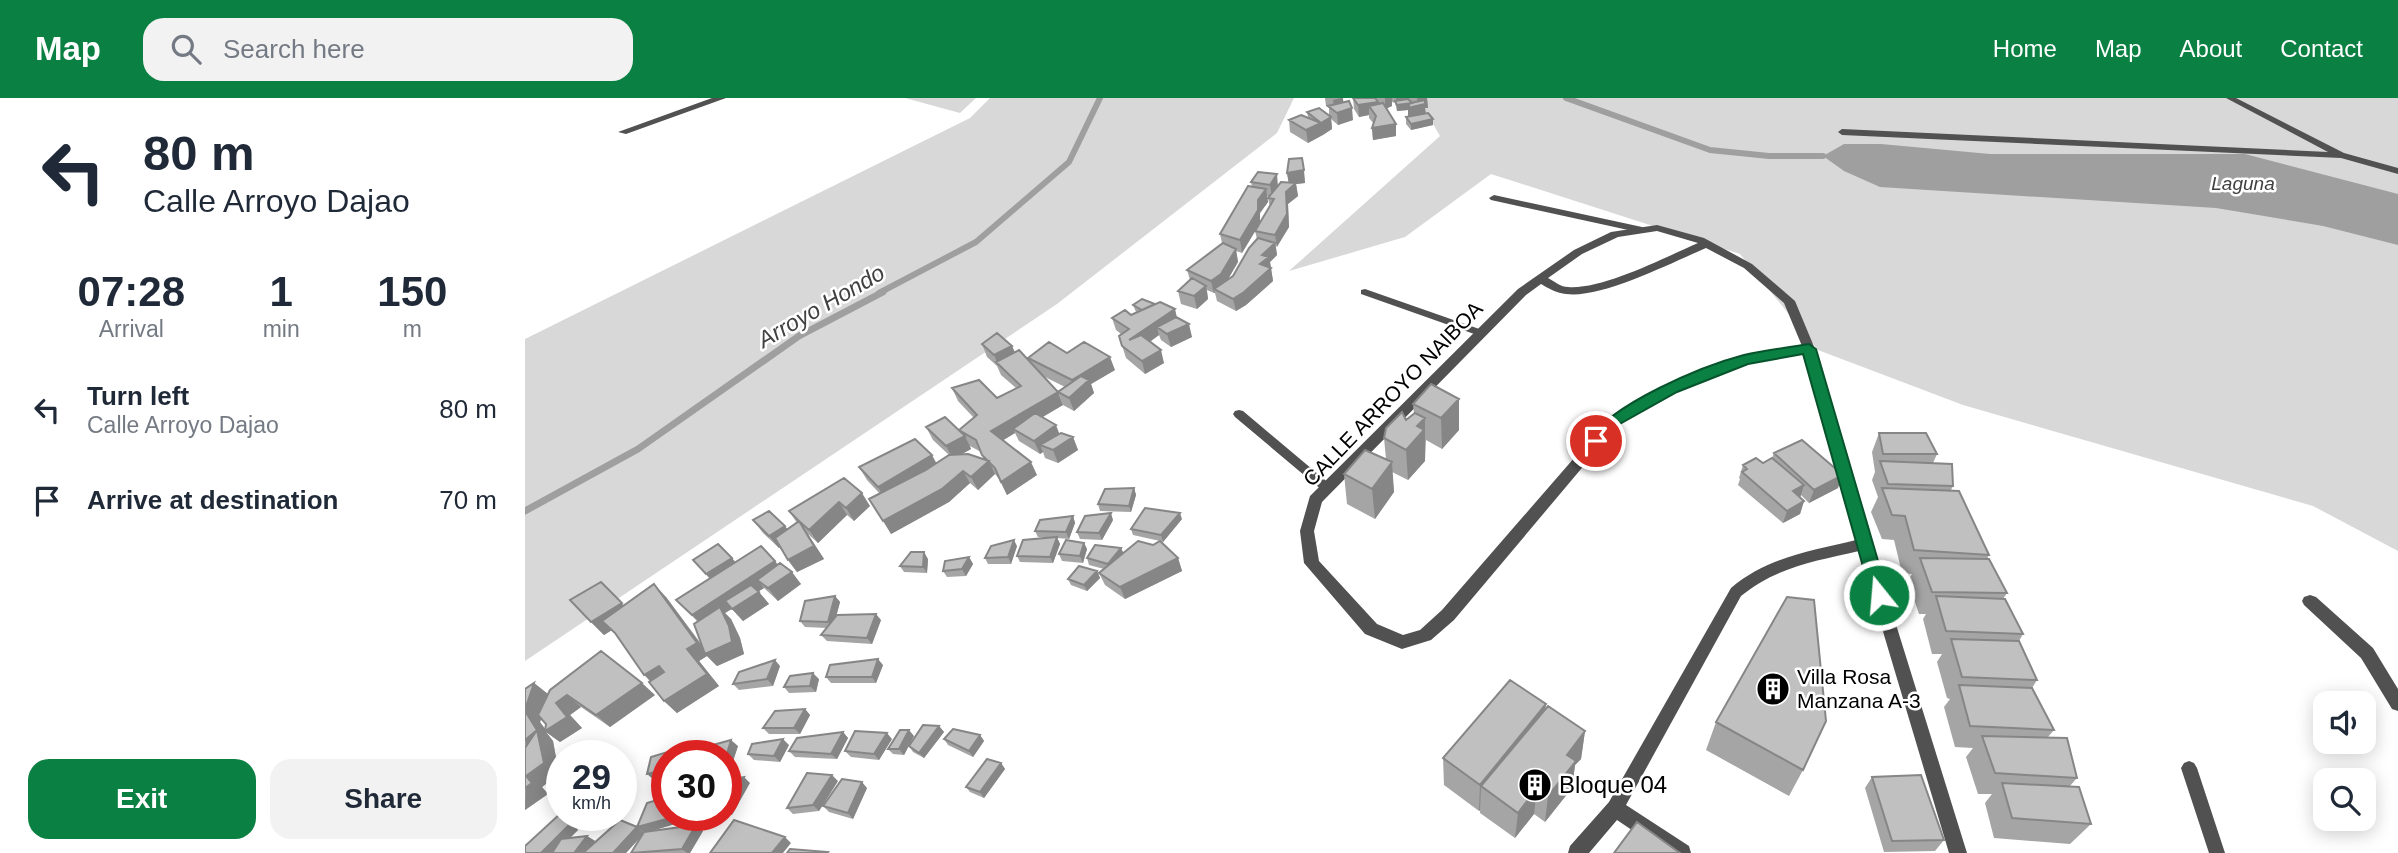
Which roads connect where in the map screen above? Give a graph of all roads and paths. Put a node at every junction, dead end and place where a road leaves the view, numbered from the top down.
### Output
1 (722, 98) edge
2 (2230, 98) edge
3 (623, 132) dead end
4 (1842, 132) dead end
5 (2341, 155) junction
6 (2398, 171) edge
7 (1493, 198) dead end
8 (1642, 230) junction
9 (1706, 244) junction
10 (1541, 279) junction
11 (1365, 292) dead end
12 (1481, 333) junction
13 (1809, 349) junction
14 (1239, 414) dead end
15 (1327, 488) junction
16 (1864, 544) junction
17 (2310, 601) dead end
18 (2398, 704) edge
19 (2189, 768) dead end
20 (1615, 808) junction
21 (1577, 853) edge
22 (1682, 853) edge
23 (1958, 853) edge
24 (2217, 853) edge

1 - 3 street
2 - 5 lane
4 - 5 lane
5 - 6 lane
7 - 8 lane
8 - 9 street, CALLE ARROYO NAIBOA
8 - 10 street, CALLE ARROYO NAIBOA
9 - 10 street
9 - 13 street
10 - 12 street, CALLE ARROYO NAIBOA
11 - 12 lane
12 - 15 street, CALLE ARROYO NAIBOA
13 - 15 street, CALLE ARROYO NAIBOA
13 - 16 street
14 - 15 lane
16 - 20 street
16 - 23 street
17 - 18 street
19 - 24 lane
20 - 21 street
20 - 22 street

